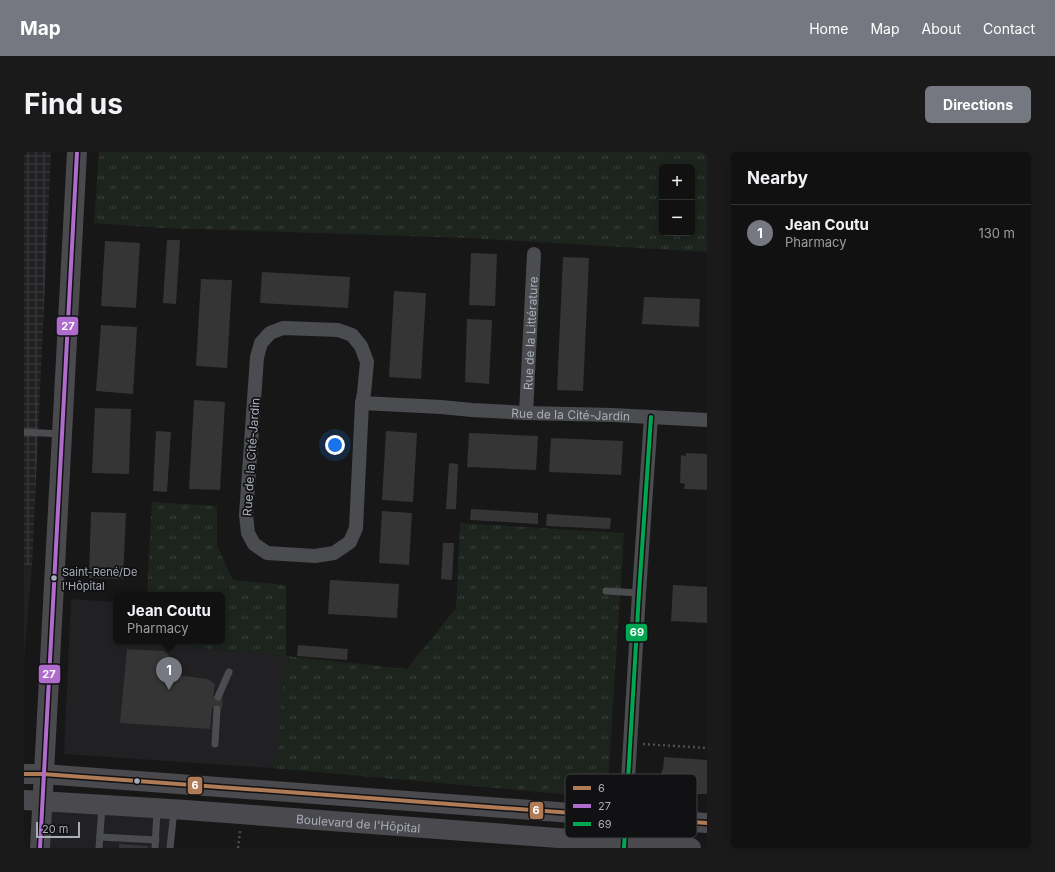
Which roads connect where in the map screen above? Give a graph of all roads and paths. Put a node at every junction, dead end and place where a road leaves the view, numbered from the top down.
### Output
1 (77, 152) edge
2 (534, 254) dead end
3 (362, 403) junction
4 (526, 414) junction
5 (651, 417) junction
6 (707, 420) edge
7 (24, 432) edge
8 (61, 434) junction
9 (606, 591) dead end
10 (639, 593) junction
11 (230, 672) dead end
12 (218, 697) dead end
13 (217, 709) dead end
14 (630, 743) junction
15 (215, 744) dead end
16 (707, 748) edge
17 (34, 774) edge
18 (628, 774) edge
19 (33, 800) edge
20 (102, 805) junction
21 (166, 809) junction
22 (565, 813) edge
23 (697, 822) edge
24 (707, 823) edge
25 (240, 830) dead end
26 (100, 837) junction
27 (156, 840) junction
28 (624, 846) edge
29 (40, 848) edge
30 (99, 848) edge
31 (155, 848) edge
32 (170, 848) edge
33 (238, 848) edge
34 (691, 848) edge

1 - 8 main road
2 - 4 street, Rue de la Littérature
3 - 3 street, Rue de la Cité-Jardin
3 - 4 street, Rue de la Cité-Jardin
4 - 5 street, Rue de la Cité-Jardin
5 - 6 street, Rue de la Cité-Jardin
5 - 10 street
7 - 8 lane
8 - 17 main road
9 - 10 lane
10 - 14 street
11 - 12 lane
13 - 15 lane
14 - 16 path
14 - 18 street
17 - 19 main road
17 - 22 main road, Boulevard de l'Hôpital
19 - 20 main road, Boulevard de l'Hôpital
19 - 29 main road
20 - 21 main road, Boulevard de l'Hôpital
20 - 26 lane
21 - 27 lane
21 - 28 main road, Boulevard de l'Hôpital
21 - 32 lane
23 - 24 main road, Boulevard de l'Hôpital
25 - 33 path
26 - 27 lane
26 - 30 lane
27 - 31 lane
28 - 34 main road, Boulevard de l'Hôpital

